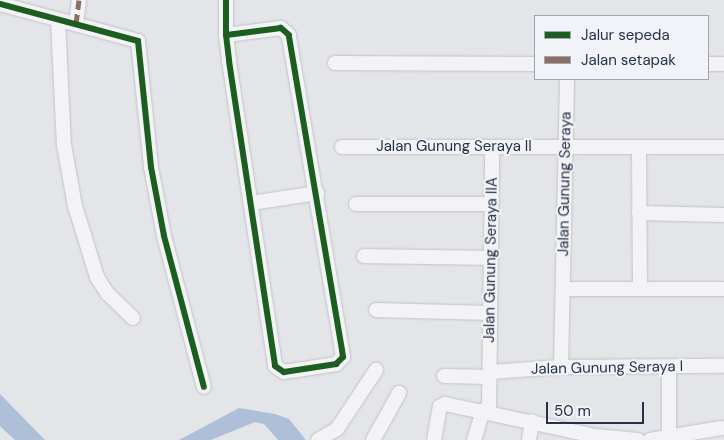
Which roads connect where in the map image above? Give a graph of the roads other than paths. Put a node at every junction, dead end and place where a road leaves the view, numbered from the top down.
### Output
1 (79, 0) edge
2 (226, 0) edge
3 (0, 4) edge
4 (58, 20) junction
5 (76, 24) junction
6 (226, 35) junction
7 (336, 63) dead end
8 (534, 64) edge
9 (709, 64) edge
10 (724, 64) edge
11 (567, 80) edge
12 (342, 147) dead end
13 (566, 147) junction
14 (638, 147) junction
15 (724, 147) edge
16 (492, 148) junction
17 (317, 192) junction
18 (250, 203) junction
19 (356, 204) dead end
20 (491, 204) junction
21 (639, 213) junction
22 (724, 215) edge
23 (364, 256) dead end
24 (490, 258) junction
25 (640, 287) junction
26 (724, 288) edge
27 (564, 289) junction
28 (376, 310) dead end
29 (490, 313) junction
30 (133, 318) dead end
31 (724, 366) edge
32 (561, 367) junction
33 (669, 367) junction
34 (376, 370) dead end
35 (490, 374) junction
36 (444, 376) dead end
37 (204, 387) dead end
38 (399, 393) dead end
39 (486, 410) junction
40 (532, 421) junction
41 (721, 428) dead end
42 (669, 438) junction
43 (318, 440) edge
44 (373, 440) edge
45 (434, 440) edge
46 (474, 440) edge
47 (529, 440) edge
48 (638, 440) edge
49 (650, 440) edge

1 - 5 street
2 - 6 street
3 - 4 street
4 - 5 street
4 - 30 street
5 - 37 street
6 - 17 street
6 - 18 street
7 - 8 street
9 - 10 street
11 - 13 street, Jalan Gunung Seraya
12 - 16 street, Jalan Gunung Seraya II
13 - 14 street, Jalan Gunung Seraya II
13 - 16 street, Jalan Gunung Seraya II
13 - 27 street, Jalan Gunung Seraya
14 - 15 street, Jalan Gunung Seraya II
14 - 21 street
16 - 20 street, Jalan Gunung Seraya IIA
17 - 18 street
17 - 18 street
19 - 20 street
20 - 24 street, Jalan Gunung Seraya IIA
21 - 22 street
21 - 25 street
23 - 24 street
24 - 29 street, Jalan Gunung Seraya IIA
25 - 26 street
25 - 27 street
27 - 32 street, Jalan Gunung Seraya
28 - 29 street
29 - 35 street, Jalan Gunung Seraya IIA
31 - 33 street, Jalan Gunung Seraya I
32 - 33 street, Jalan Gunung Seraya I
32 - 35 street, Jalan Gunung Seraya I
33 - 42 street
34 - 43 street
35 - 36 street, Jalan Gunung Seraya I
35 - 39 street, Jalan Gunung Seraya IIA
38 - 44 street
39 - 40 street
39 - 45 street
39 - 46 street, Jalan Gunung Seraya IIA
40 - 47 street
40 - 48 street
41 - 42 street
42 - 49 street

